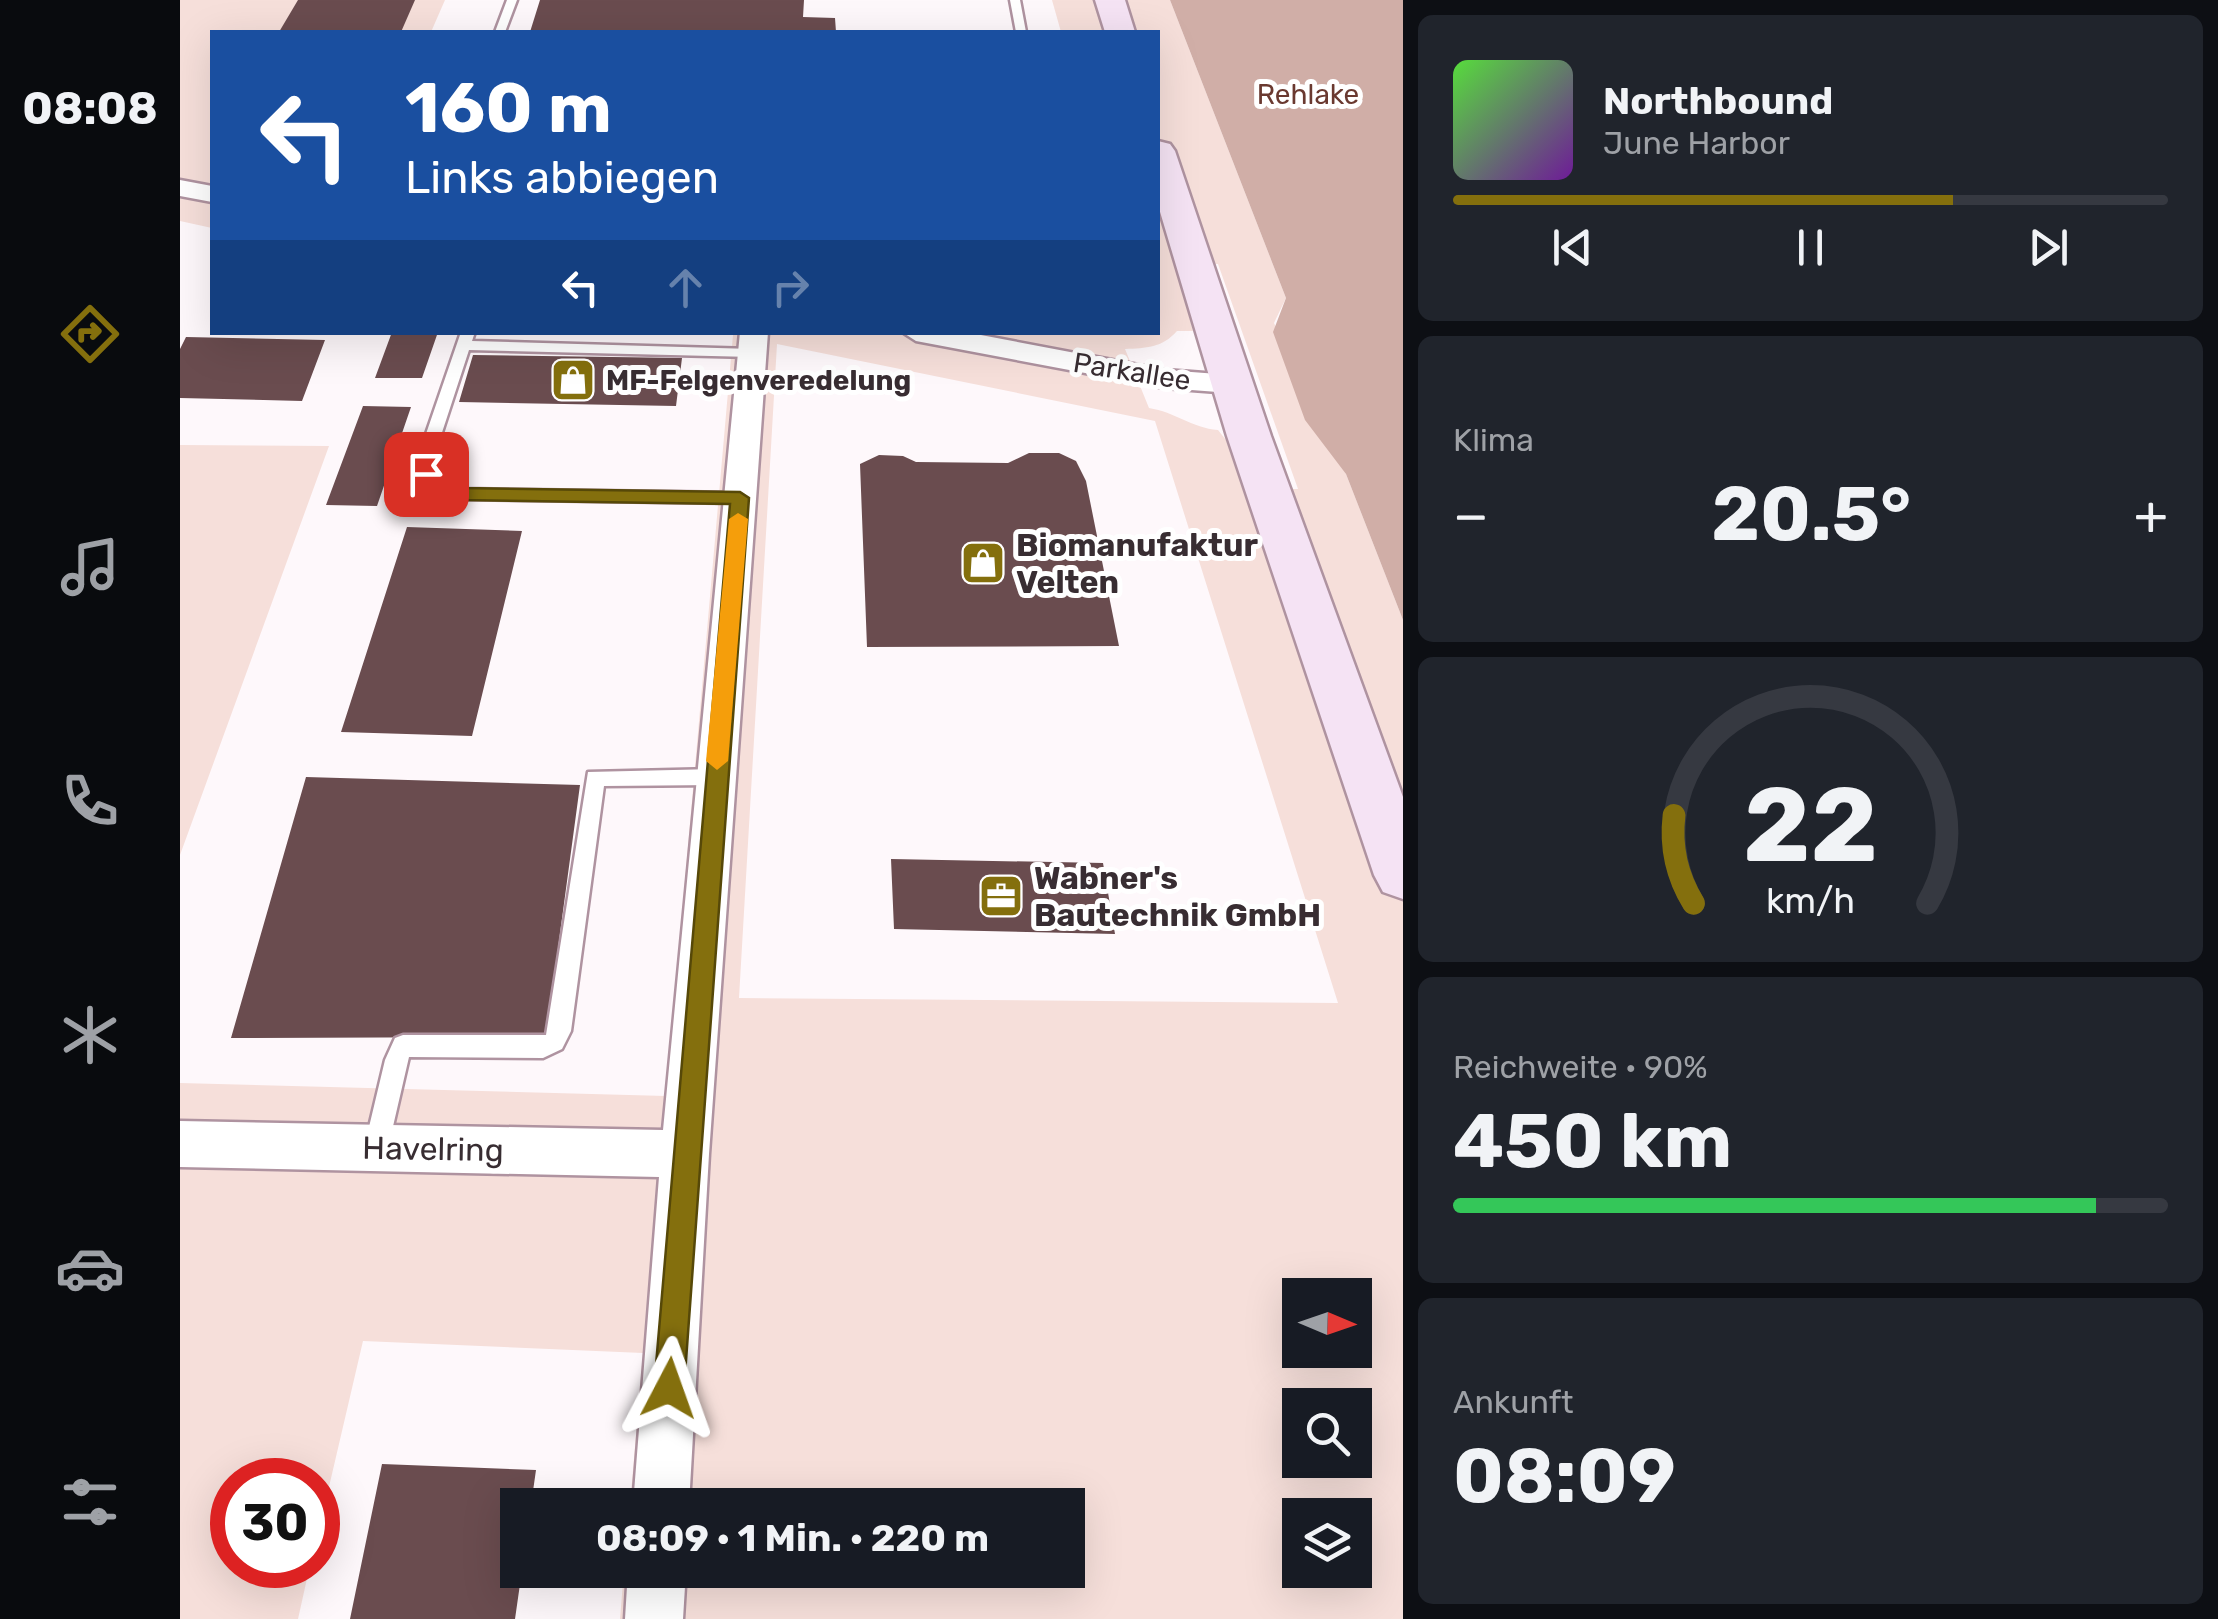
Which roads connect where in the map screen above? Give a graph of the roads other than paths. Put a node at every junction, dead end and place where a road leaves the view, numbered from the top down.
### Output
1 (512, 0) edge
2 (1015, 0) edge
3 (1110, 0) edge
4 (501, 30) edge
5 (1021, 30) edge
6 (1119, 30) edge
7 (1160, 158) edge
8 (180, 188) edge
9 (210, 194) edge
10 (932, 335) edge
11 (466, 339) edge
12 (753, 343) edge
13 (1231, 384) junction
14 (740, 498) junction
15 (716, 777) junction
16 (1403, 875) edge
17 (180, 1144) edge
18 (376, 1148) junction
19 (685, 1154) junction
20 (663, 1488) edge
21 (656, 1588) edge
22 (654, 1619) edge

1 - 4 lane
2 - 5 lane
3 - 6 main road
7 - 13 main road
8 - 9 street
10 - 13 street, Parkallee
11 - 12 lane
11 - 14 lane
12 - 14 street
13 - 16 main road
14 - 15 street
15 - 18 lane
15 - 19 street
17 - 18 street, Havelring
18 - 19 street, Havelring
19 - 20 street
21 - 22 street

